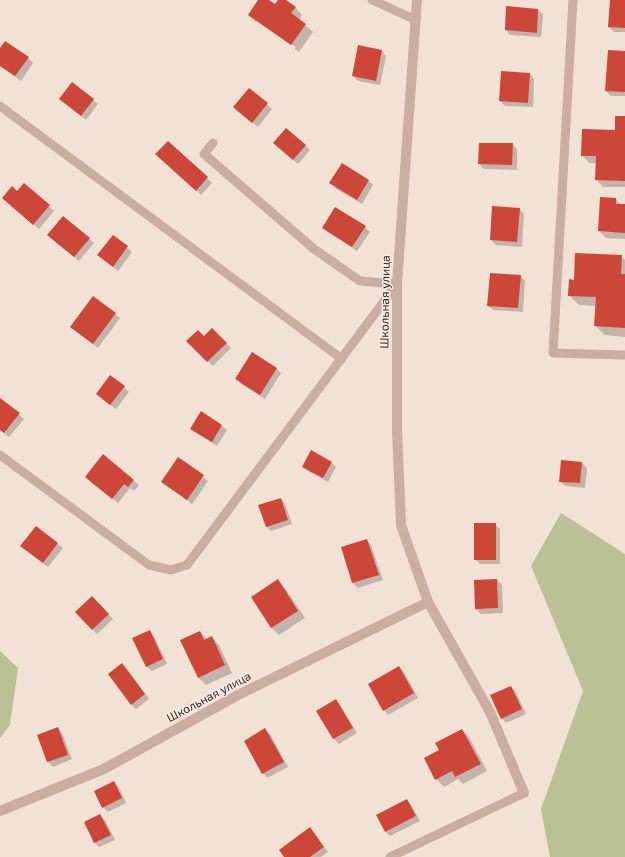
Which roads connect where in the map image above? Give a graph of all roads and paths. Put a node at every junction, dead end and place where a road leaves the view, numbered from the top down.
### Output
1 (372, 0) edge
2 (417, 0) edge
3 (573, 0) edge
4 (416, 20) junction
5 (0, 106) edge
6 (213, 143) dead end
7 (398, 284) junction
8 (625, 355) edge
9 (342, 358) junction
10 (0, 455) edge
11 (428, 602) junction
12 (524, 793) joint
13 (0, 811) edge
14 (390, 857) edge

1 - 4 lane
2 - 4 street, Школьная улица
3 - 8 lane
4 - 7 street, Школьная улица
5 - 9 lane
6 - 7 lane
7 - 9 lane
7 - 11 street, Школьная улица
9 - 10 lane
11 - 12 street, Школьная улица
11 - 13 street, Школьная улица
12 - 14 lane

